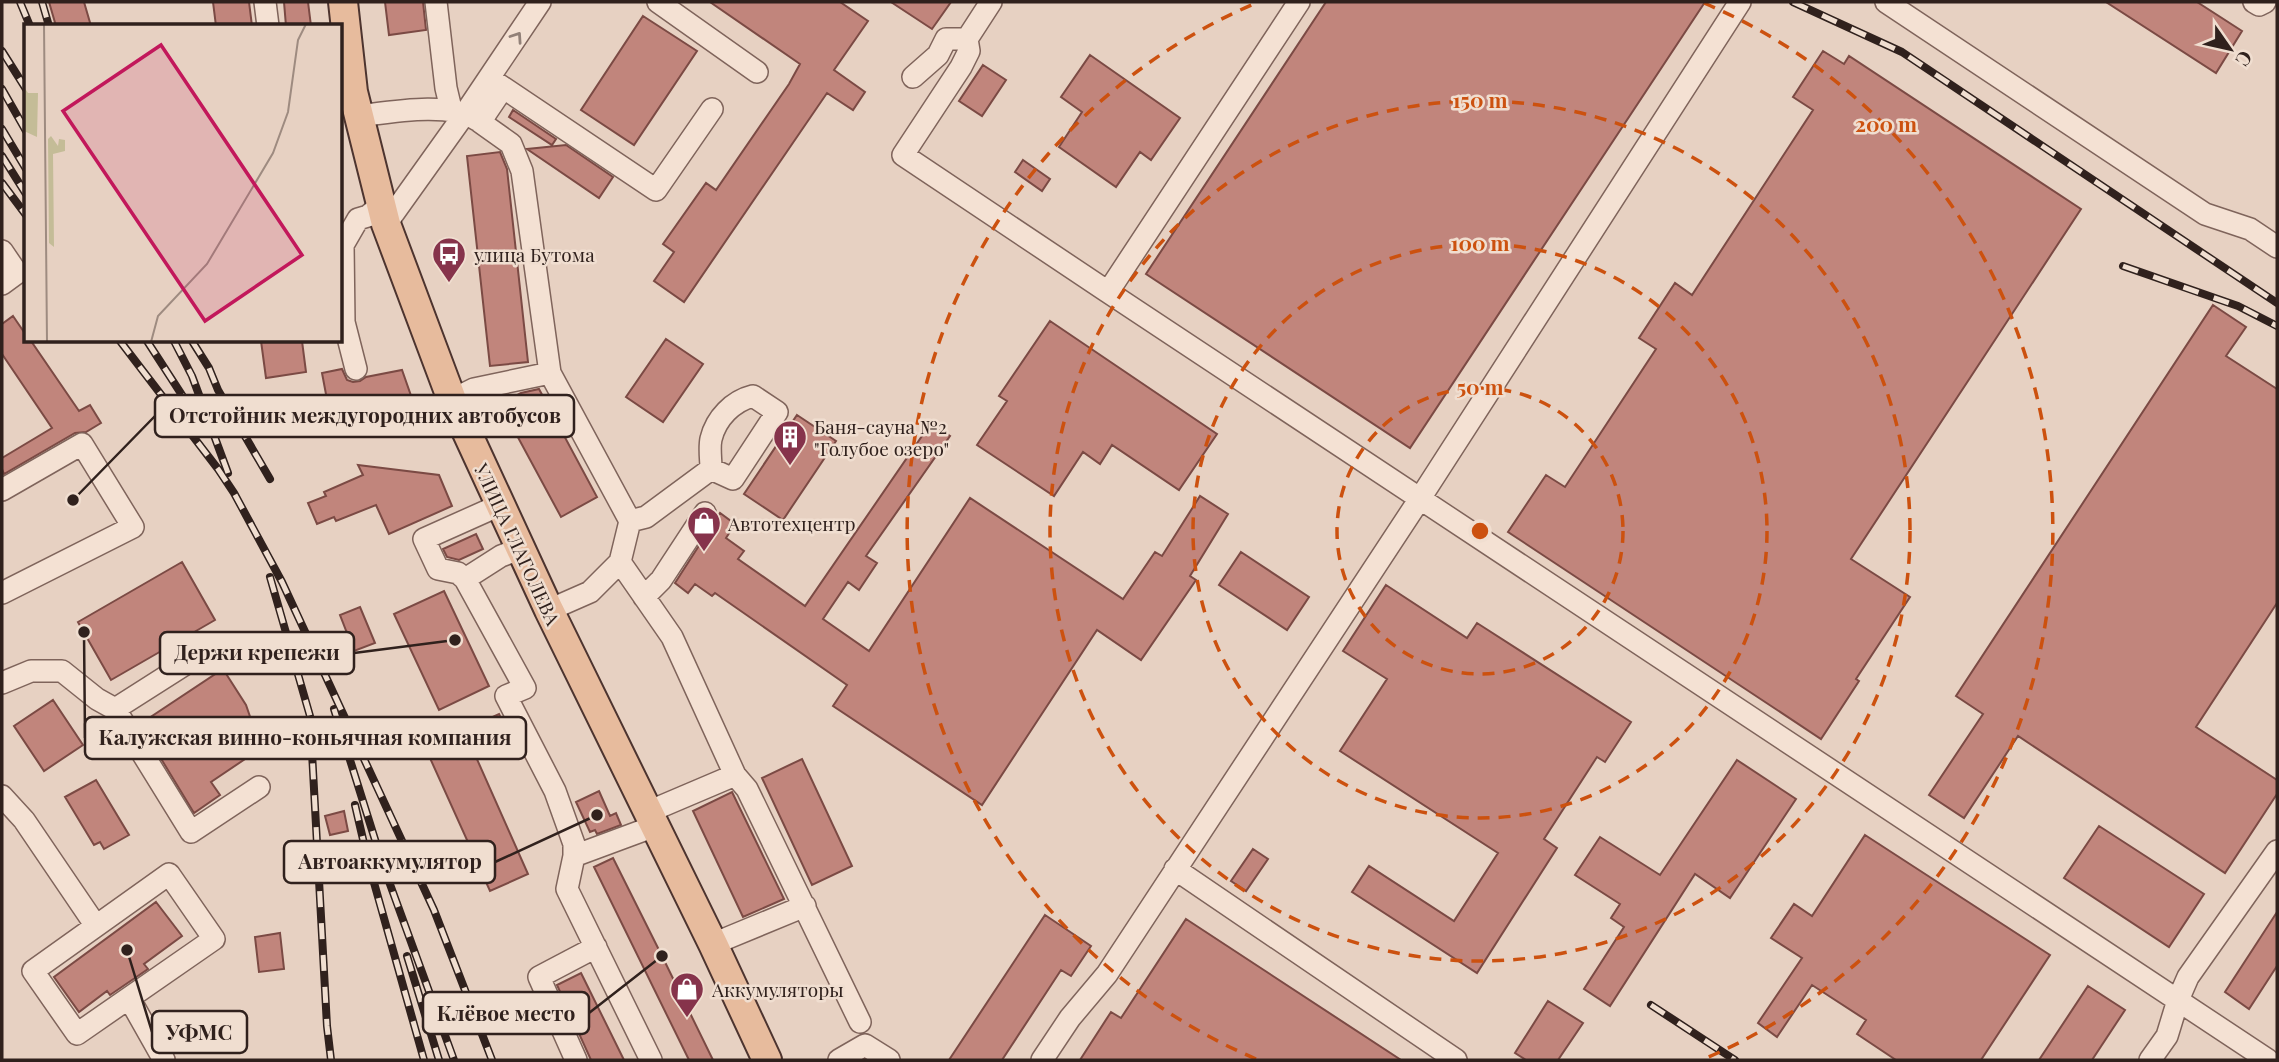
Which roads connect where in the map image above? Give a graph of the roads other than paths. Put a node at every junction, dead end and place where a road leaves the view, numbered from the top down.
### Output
1 (265, 2) edge
2 (343, 2) edge
3 (436, 2) edge
4 (540, 2) edge
5 (658, 2) edge
6 (991, 2) edge
7 (1299, 2) edge
8 (1740, 2) edge
9 (1885, 2) edge
10 (2254, 2) edge
11 (2265, 2) edge
12 (268, 24) edge
13 (967, 38) junction
14 (757, 72) dead end
15 (913, 77) dead end
16 (496, 83) junction
17 (351, 101) edge
18 (712, 109) dead end
19 (466, 115) junction
20 (383, 215) junction
21 (2277, 247) edge
22 (2, 251) edge
23 (2, 284) edge
24 (1108, 292) junction
25 (356, 369) dead end
26 (550, 373) junction
27 (452, 400) junction
28 (711, 469) dead end
29 (2, 490) edge
30 (1419, 500) junction
31 (500, 505) junction
32 (705, 513) dead end
33 (630, 521) junction
34 (522, 548) junction
35 (620, 562) junction
36 (465, 579) junction
37 (2, 593) edge
38 (644, 597) junction
39 (549, 610) junction
40 (203, 653) dead end
41 (2, 683) edge
42 (115, 709) junction
43 (735, 775) junction
44 (260, 787) dead end
45 (2, 796) edge
46 (651, 819) junction
47 (2277, 851) edge
48 (574, 856) junction
49 (1175, 869) junction
50 (805, 906) junction
51 (96, 926) junction
52 (713, 944) junction
53 (596, 947) junction
54 (129, 998) junction
55 (2178, 1000) junction
56 (860, 1022) dead end
57 (164, 1060) edge
58 (576, 1060) edge
59 (651, 1060) edge
60 (766, 1060) edge
61 (839, 1060) edge
62 (889, 1060) edge
63 (1042, 1060) edge
64 (1456, 1060) edge
65 (2150, 1060) edge
66 (2268, 1060) edge

1 - 12 street
2 - 17 main road, УЛИЦА ГЛАГОЛЕВА
3 - 19 street
16 -> 4 street
5 - 14 street
6 - 13 street
7 - 24 street
8 - 30 street
9 - 21 street
10 - 11 street
13 - 15 street
13 - 24 street
16 - 18 street
16 - 19 street
17 - 19 street
17 - 20 main road, УЛИЦА ГЛАГОЛЕВА
19 - 20 street
19 - 26 street
20 - 25 street
20 - 27 main road, УЛИЦА ГЛАГОЛЕВА
22 - 23 street
24 - 30 street
26 - 27 street
26 - 33 street
27 - 31 main road, УЛИЦА ГЛАГОЛЕВА
28 - 33 street
29 - 37 street
30 - 49 street
30 - 55 street
31 - 34 main road, УЛИЦА ГЛАГОЛЕВА
31 - 36 street
32 - 38 street
33 - 35 street
34 - 36 street
34 - 39 main road, УЛИЦА ГЛАГОЛЕВА
35 - 38 street
35 - 39 street
36 - 48 street
38 - 43 street
39 - 46 main road, УЛИЦА ГЛАГОЛЕВА
40 - 42 street
41 - 42 street
42 - 44 street
43 - 46 street
43 - 50 street
45 - 51 street
46 - 48 street
46 - 52 main road, УЛИЦА ГЛАГОЛЕВА
47 - 55 street
48 - 53 street
49 - 63 street
49 - 64 street
50 - 52 street
50 - 56 street
51 - 54 street
51 - 54 street
52 - 60 main road, УЛИЦА ГЛАГОЛЕВА
53 - 58 street
53 - 59 street
54 - 57 street
55 - 65 street
55 - 66 street
61 - 62 street

